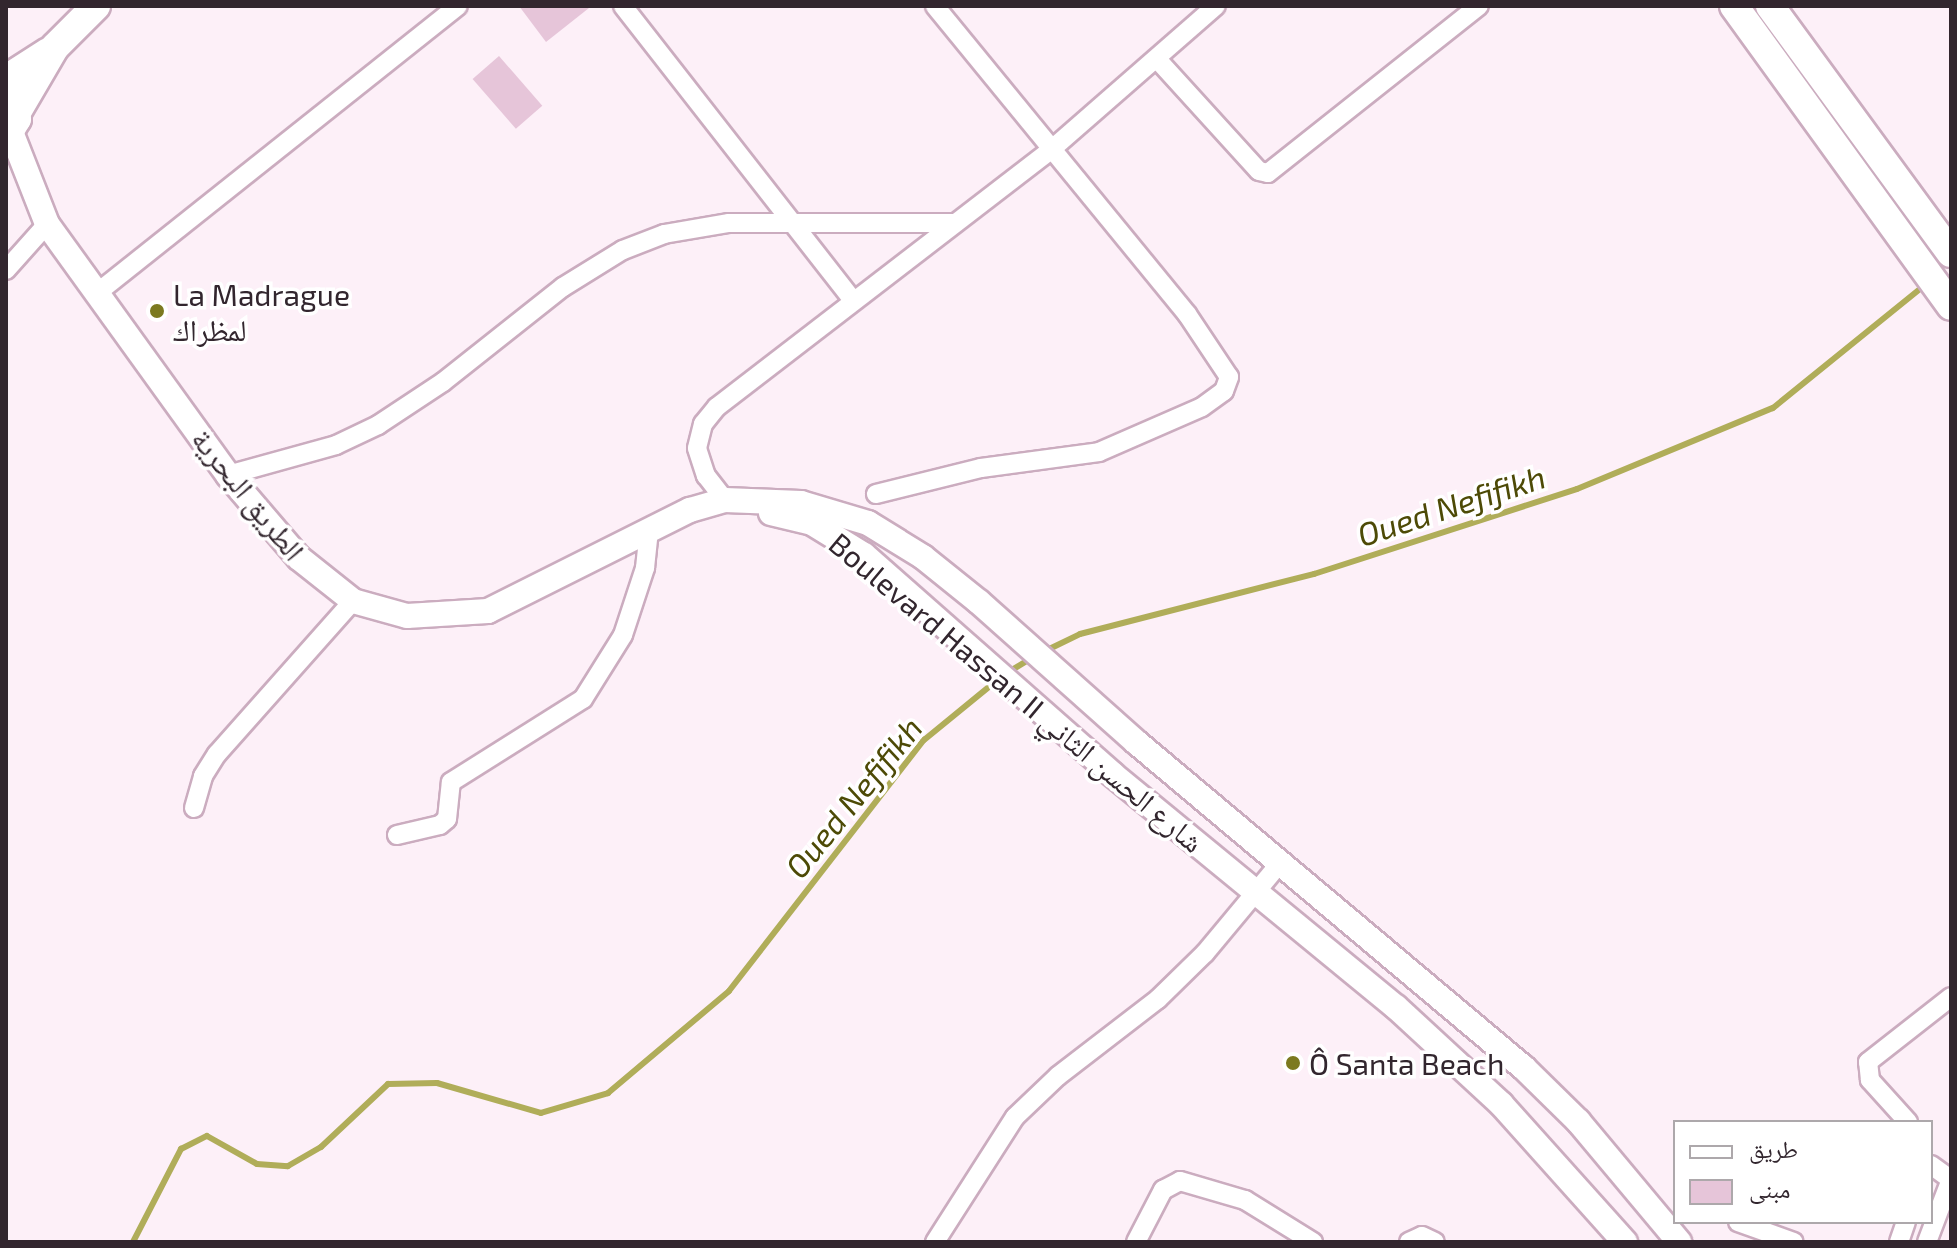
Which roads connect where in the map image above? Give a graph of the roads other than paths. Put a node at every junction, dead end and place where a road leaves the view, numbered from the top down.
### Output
1 (96, 6) edge
2 (458, 6) edge
3 (623, 6) edge
4 (935, 6) edge
5 (1215, 6) edge
6 (1479, 6) edge
7 (1734, 6) edge
8 (1770, 6) edge
9 (55, 47) junction
10 (1157, 59) junction
11 (6, 79) edge
12 (10, 118) edge
13 (1053, 148) junction
14 (6, 174) edge
15 (42, 215) junction
16 (791, 222) junction
17 (955, 223) junction
18 (1951, 253) edge
19 (6, 270) edge
20 (97, 293) junction
21 (852, 299) junction
22 (1951, 306) edge
23 (228, 475) junction
24 (876, 494) dead end
25 (725, 500) junction
26 (649, 529) junction
27 (353, 601) junction
28 (194, 808) dead end
29 (397, 835) dead end
30 (1280, 863) junction
31 (1256, 892) junction
32 (1951, 997) edge
33 (1906, 1120) edge
34 (1933, 1166) edge
35 (1951, 1179) edge
36 (1667, 1217) edge
37 (1744, 1224) edge
38 (935, 1242) edge
39 (1136, 1242) edge
40 (1313, 1242) edge
41 (1409, 1242) edge
42 (1435, 1242) edge
43 (1625, 1242) edge
44 (1679, 1242) edge
45 (1794, 1242) edge
46 (1927, 1242) edge

1 - 9 main road
2 - 20 street
3 - 16 street
4 - 13 street
5 - 10 street
6 - 10 street
7 - 22 main road
8 - 18 main road
9 - 11 main road
9 - 12 main road
10 - 13 street
12 - 15 main road
13 - 17 street
13 - 24 street
14 - 15 main road
15 - 19 street
15 - 20 main road, الطريق البحرية
16 - 17 street
16 - 21 street
16 - 23 street
17 - 21 street
20 - 23 main road, الطريق البحرية
21 - 25 street
23 - 27 main road, الطريق البحرية
25 - 26 main road, الطريق البحرية
25 - 30 main road, Boulevard Hassan II شارع الحسن الثاني
25 - 31 main road, Boulevard Hassan II شارع الحسن الثاني
26 - 27 main road, الطريق البحرية
26 - 29 street
27 - 28 street
30 - 31 street
30 - 36 main road, Boulevard Hassan II شارع الحسن الثاني
31 - 38 street
31 - 43 main road, Boulevard Hassan II شارع الحسن الثاني
32 - 33 street
34 - 35 street
35 - 46 street
36 - 44 main road, Boulevard Hassan II شارع الحسن الثاني
37 - 45 street
39 - 40 street
41 - 42 street

